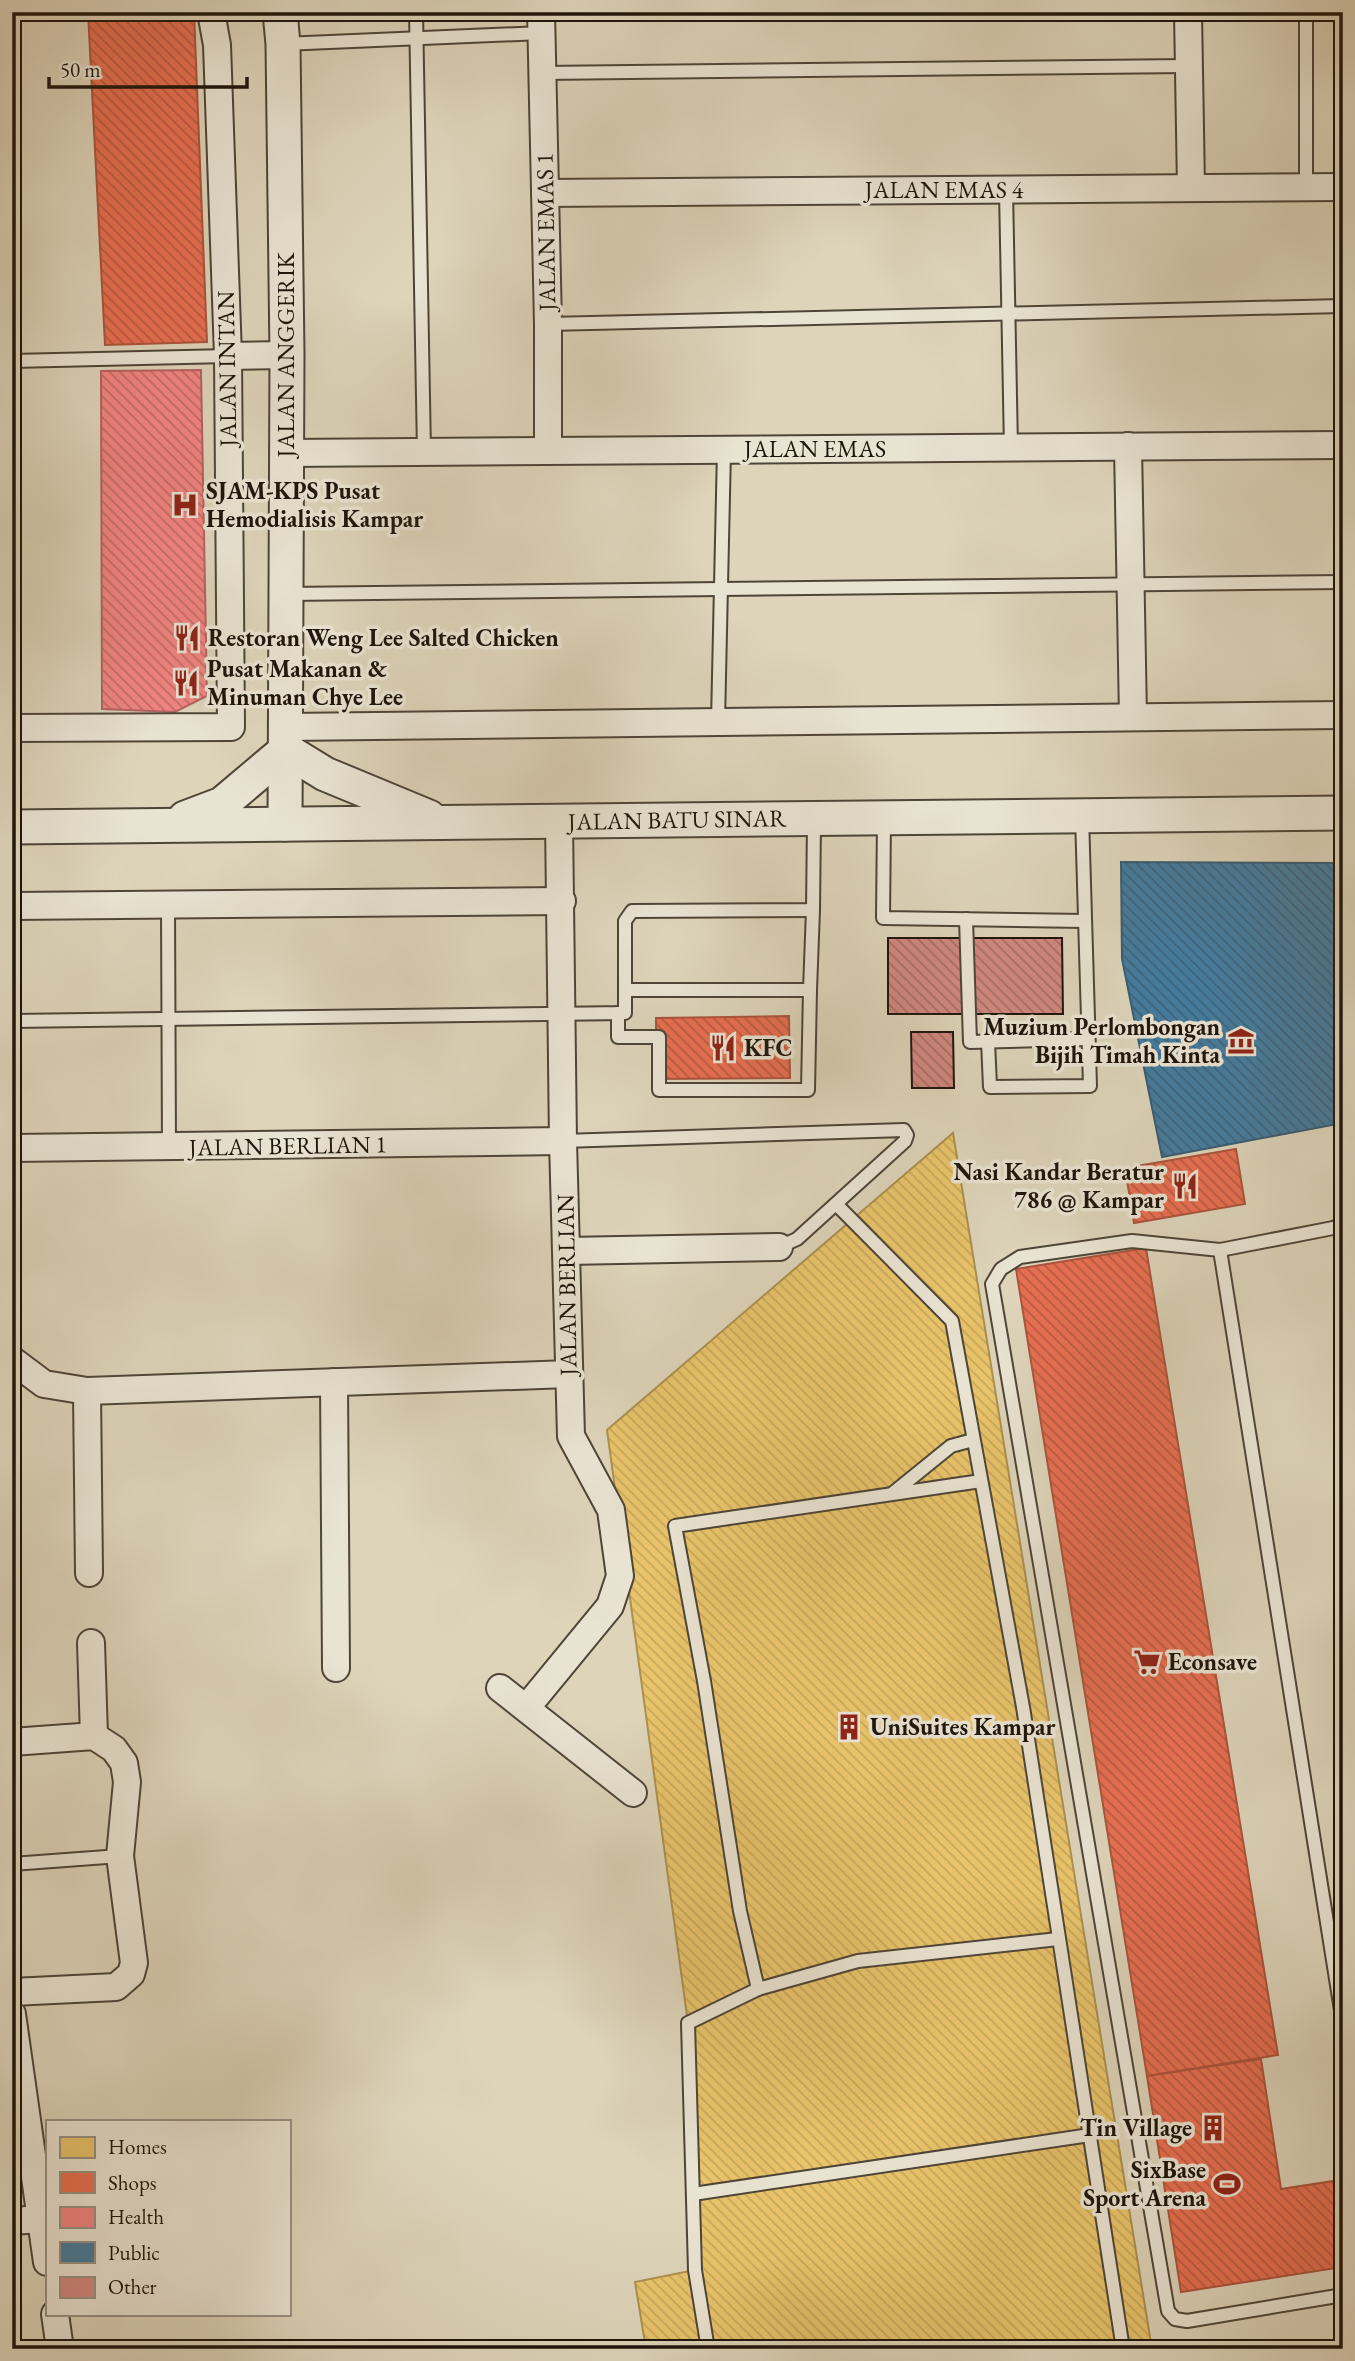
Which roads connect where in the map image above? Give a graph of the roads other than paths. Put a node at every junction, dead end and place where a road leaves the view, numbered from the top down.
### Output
1 (211, 12) edge
2 (416, 12) edge
3 (1188, 12) edge
4 (1306, 12) edge
5 (541, 23) edge
6 (282, 28) edge
7 (417, 38) junction
8 (1189, 66) junction
9 (542, 73) junction
10 (1343, 187) edge
11 (1191, 188) junction
12 (1306, 188) junction
13 (1006, 190) junction
14 (545, 194) junction
15 (1343, 306) edge
16 (1010, 312) junction
17 (548, 324) junction
18 (287, 355) junction
19 (228, 356) junction
20 (12, 361) edge
21 (1343, 445) edge
22 (1128, 446) junction
23 (1011, 447) junction
24 (724, 450) junction
25 (548, 451) junction
26 (424, 452) junction
27 (287, 453) junction
28 (1343, 582) edge
29 (1131, 584) junction
30 (721, 589) junction
31 (286, 594) junction
32 (1343, 715) edge
33 (1133, 717) junction
34 (718, 722) junction
35 (12, 728) edge
36 (286, 738) junction
37 (1343, 813) edge
38 (1082, 816) junction
39 (814, 818) junction
40 (884, 818) junction
41 (559, 821) junction
42 (441, 822) junction
43 (285, 824) junction
44 (167, 825) junction
45 (12, 827) edge
46 (562, 901) junction
47 (168, 904) junction
48 (12, 906) edge
49 (813, 910) junction
50 (966, 919) junction
51 (1085, 921) junction
52 (625, 990) junction
53 (810, 990) junction
54 (618, 1013) junction
55 (563, 1015) junction
56 (168, 1017) junction
57 (12, 1021) edge
58 (1088, 1039) junction
59 (988, 1041) junction
60 (563, 1141) junction
61 (12, 1148) edge
62 (169, 1148) junction
63 (836, 1204) junction
64 (1343, 1224) edge
65 (779, 1247) joint
66 (1220, 1250) junction
67 (567, 1251) junction
68 (12, 1360) edge
69 (569, 1374) junction
70 (334, 1382) junction
71 (87, 1391) junction
72 (973, 1440) junction
73 (981, 1481) junction
74 (892, 1494) junction
75 (89, 1573) dead end
76 (91, 1643) dead end
77 (336, 1668) dead end
78 (500, 1688) dead end
79 (527, 1707) junction
80 (94, 1736) junction
81 (12, 1742) edge
82 (633, 1793) dead end
83 (120, 1856) junction
84 (12, 1864) edge
85 (1058, 1939) junction
86 (758, 1989) junction
87 (12, 1992) edge
88 (12, 2014) edge
89 (1343, 2023) edge
90 (1090, 2134) junction
91 (693, 2194) junction
92 (41, 2219) junction
93 (12, 2221) edge
94 (46, 2255) edge
95 (1343, 2295) edge
96 (55, 2316) edge
97 (1343, 2347) edge
98 (60, 2349) edge
99 (708, 2349) edge
100 (1123, 2349) edge
101 (1332, 2349) edge

1 - 19 street, JALAN INTAN
2 - 7 lane
3 - 8 street
4 - 12 lane
5 - 7 lane
5 - 9 street, JALAN EMAS 1
6 - 7 lane
6 - 18 street, JALAN ANGGERIK
7 - 26 lane
8 - 9 lane
8 - 11 street
9 - 14 street, JALAN EMAS 1
10 - 12 street, JALAN EMAS 4
11 - 12 street, JALAN EMAS 4
11 - 13 street, JALAN EMAS 4
13 - 14 street, JALAN EMAS 4
13 - 16 lane
14 - 17 street, JALAN EMAS 1
15 - 16 lane
16 - 17 lane
16 - 23 lane
17 - 25 street, JALAN EMAS 1
18 - 19 street
18 - 27 street, JALAN ANGGERIK
19 - 20 lane
19 - 35 street, JALAN INTAN
21 - 22 street, JALAN EMAS
22 - 23 street, JALAN EMAS
22 - 29 street
23 - 24 street, JALAN EMAS
24 - 25 street, JALAN EMAS
24 - 30 lane
25 - 26 street, JALAN EMAS
26 - 27 street, JALAN EMAS
27 - 31 street, JALAN ANGGERIK
28 - 29 lane
29 - 30 lane
29 - 33 street
30 - 31 lane
30 - 34 lane
31 - 36 street, JALAN ANGGERIK
32 - 33 street
33 - 34 street
34 - 36 street
36 - 42 street
36 - 43 street, JALAN ANGGERIK
36 - 44 street
37 - 38 street, JALAN BATU SINAR
38 - 40 street, JALAN BATU SINAR
38 - 51 lane
39 - 40 street, JALAN BATU SINAR
39 - 41 street, JALAN BATU SINAR
39 - 49 lane
40 - 50 lane
41 - 42 street, JALAN BATU SINAR
41 - 46 street, JALAN BERLIAN
42 - 43 street, JALAN BATU SINAR
43 - 44 street, JALAN BATU SINAR
44 - 45 street, JALAN BATU SINAR
46 - 47 street
46 - 55 street, JALAN BERLIAN
47 - 48 street
47 - 56 lane
49 - 52 lane
49 - 53 lane
50 - 51 lane
50 - 59 lane
51 - 58 lane
52 - 53 lane
52 - 54 lane
53 - 54 lane
54 - 55 lane
55 - 56 lane
55 - 60 street, JALAN BERLIAN
56 - 57 lane
56 - 62 lane
58 - 59 lane
58 - 59 lane
60 - 62 street, JALAN BERLIAN 1
60 - 63 lane
60 - 67 street, JALAN BERLIAN
61 - 62 street, JALAN BERLIAN 1
63 - 65 lane
63 - 72 lane
64 - 66 lane
65 - 67 street
66 - 89 lane
66 - 95 lane
67 - 69 street, JALAN BERLIAN
68 - 71 street
69 - 70 street
69 - 79 street, JALAN BERLIAN
70 - 71 street
70 - 77 street
71 - 75 street
72 - 73 lane
72 - 74 lane
73 - 74 lane
73 - 85 lane
74 - 86 lane
76 - 80 street
78 - 79 street
79 - 82 street
80 - 81 street
80 - 83 street
83 - 84 lane
83 - 87 street
85 - 86 lane
85 - 90 lane
86 - 91 lane
88 - 92 street
90 - 91 lane
90 - 100 lane
91 - 99 lane
92 - 93 street
92 - 94 street
96 - 98 street
97 - 101 lane

